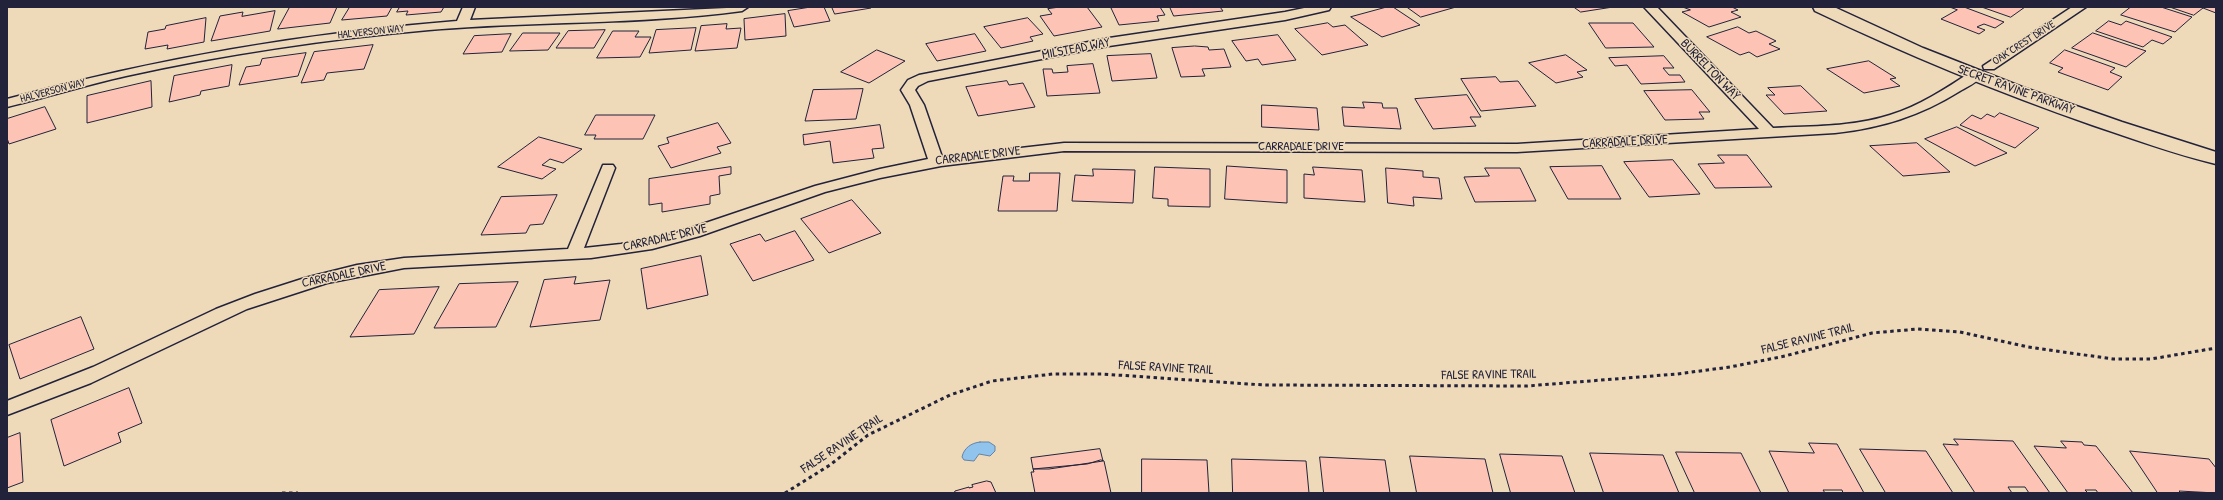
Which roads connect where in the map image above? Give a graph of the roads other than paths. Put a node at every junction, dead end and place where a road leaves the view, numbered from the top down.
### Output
1 (469, 7) edge
2 (742, 7) edge
3 (1325, 7) edge
4 (1650, 7) edge
5 (1821, 7) edge
6 (1850, 7) edge
7 (2080, 7) edge
8 (462, 24) junction
9 (1982, 71) junction
10 (7, 103) edge
11 (1770, 133) junction
12 (2202, 146) edge
13 (2216, 158) edge
14 (936, 161) junction
15 (608, 168) dead end
16 (574, 253) junction
17 (7, 408) edge

1 - 8 street
2 - 8 street, HALVERSON WAY
3 - 14 street, MILSTEAD WAY
4 - 11 street, BURRELTON WAY
5 - 9 main road, SECRET RAVINE PARKWAY
6 - 9 main road, SECRET RAVINE PARKWAY
7 - 9 street, OAK CREST DRIVE
8 - 10 street, HALVERSON WAY
9 - 11 street, CARRADALE DRIVE
9 - 12 main road, SECRET RAVINE PARKWAY
11 - 14 street, CARRADALE DRIVE
12 - 13 main road, SECRET RAVINE PARKWAY
14 - 16 street, CARRADALE DRIVE
15 - 16 street
16 - 17 street, CARRADALE DRIVE

